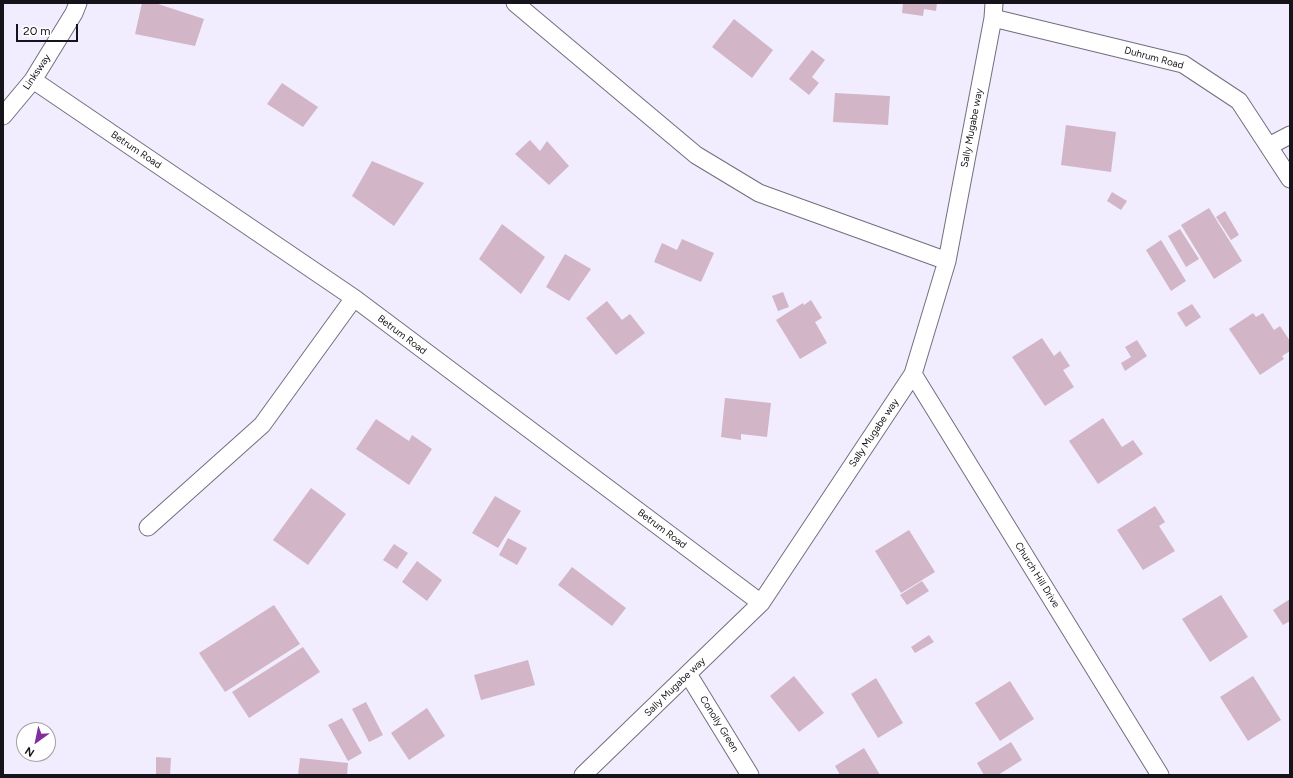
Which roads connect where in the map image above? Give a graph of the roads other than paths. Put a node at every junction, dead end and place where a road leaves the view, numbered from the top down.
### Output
1 (78, 3) edge
2 (515, 3) edge
3 (994, 10) edge
4 (33, 80) junction
5 (3, 116) edge
6 (1290, 135) edge
7 (1269, 146) junction
8 (1290, 179) edge
9 (947, 261) junction
10 (354, 298) junction
11 (913, 374) junction
12 (148, 527) dead end
13 (761, 603) junction
14 (688, 674) junction
15 (583, 775) edge
16 (750, 775) edge
17 (1160, 775) edge

1 - 4 street, Linksway
2 - 9 street
3 - 7 street, Duhrum Road
3 - 9 street, Sally Mugabe way
4 - 5 street, Linksway
4 - 10 street, Betrum Road
6 - 7 street
7 - 8 street, Duhrum Road
9 - 11 street, Sally Mugabe way
10 - 12 street
10 - 13 street, Betrum Road
11 - 13 street, Sally Mugabe way
11 - 17 street, Church Hill Drive
13 - 14 street, Sally Mugabe way
14 - 15 street, Sally Mugabe way
14 - 16 street, Conolly Green

